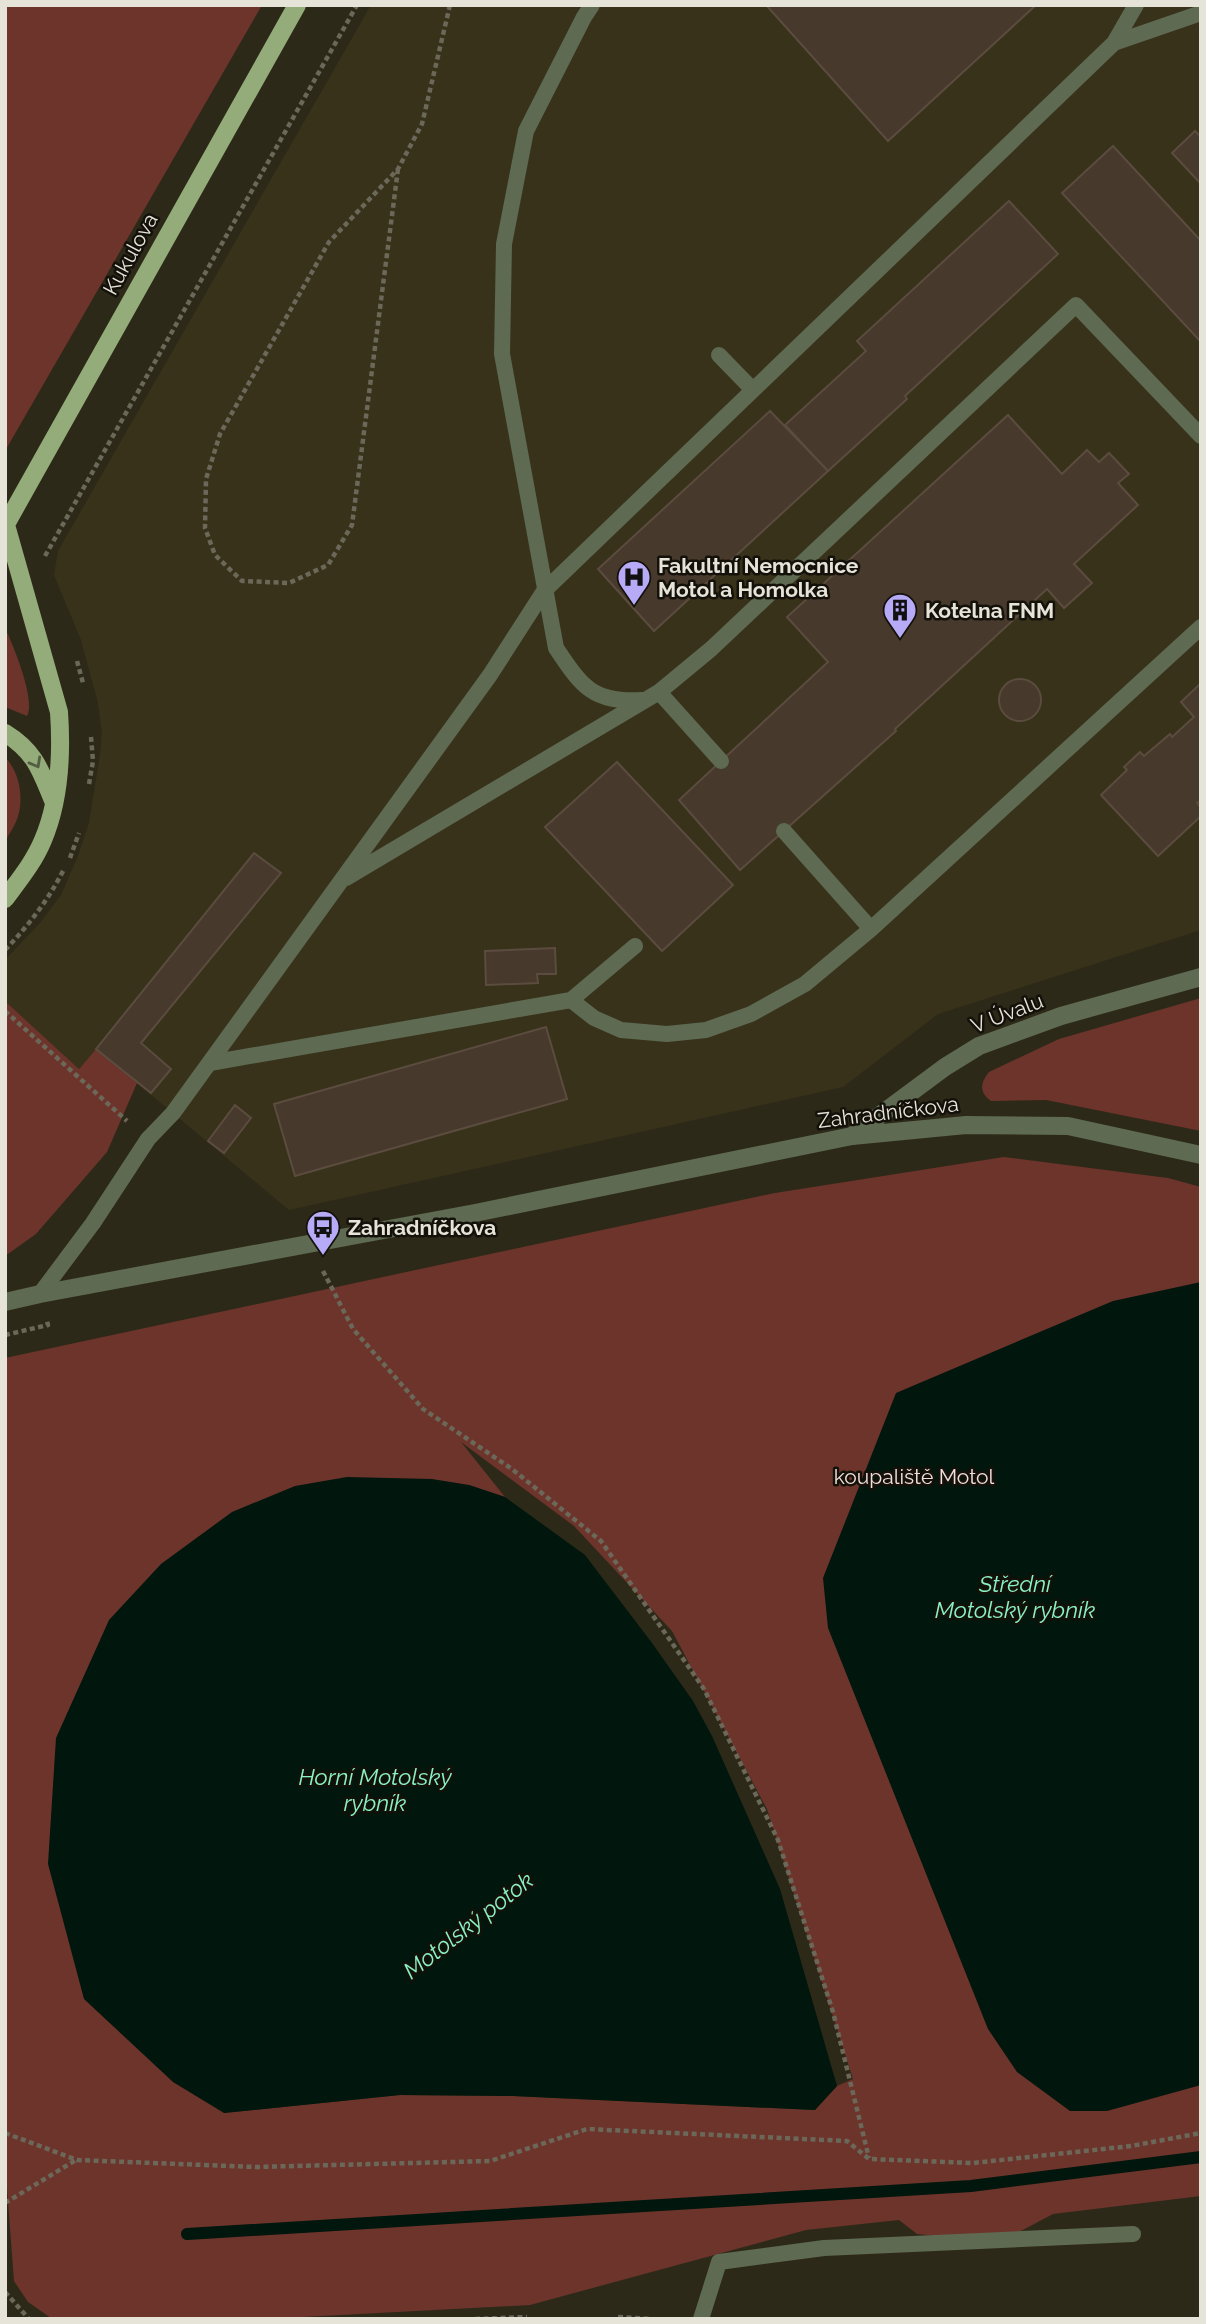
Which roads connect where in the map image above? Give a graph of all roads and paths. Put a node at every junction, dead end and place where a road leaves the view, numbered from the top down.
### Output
1 (298, 5) edge
2 (357, 5) edge
3 (450, 5) edge
4 (592, 5) edge
5 (1136, 5) edge
6 (1201, 13) edge
7 (1114, 43) junction
8 (398, 169) junction
9 (719, 355) dead end
10 (753, 390) junction
11 (1201, 436) edge
12 (5, 526) edge
13 (40, 564) dead end
14 (544, 591) junction
15 (1201, 627) edge
16 (73, 650) dead end
17 (86, 694) dead end
18 (652, 696) junction
19 (91, 727) dead end
20 (5, 733) edge
21 (721, 761) dead end
22 (88, 795) dead end
23 (54, 803) junction
24 (82, 820) dead end
25 (784, 831) dead end
26 (341, 881) junction
27 (5, 899) edge
28 (871, 929) junction
29 (635, 946) dead end
30 (5, 950) edge
31 (1201, 978) edge
32 (571, 1000) junction
33 (5, 1011) edge
34 (210, 1063) junction
35 (852, 1136) junction
36 (148, 1139) junction
37 (1201, 1155) edge
38 (323, 1271) dead end
39 (40, 1294) junction
40 (5, 1302) edge
41 (5, 2133) edge
42 (1201, 2133) edge
43 (869, 2159) junction
44 (77, 2160) junction
45 (5, 2203) edge
46 (1133, 2234) dead end
47 (5, 2292) edge
48 (527, 2317) dead end
49 (618, 2317) edge
50 (29, 2319) edge
51 (475, 2319) edge
52 (652, 2319) edge
53 (701, 2319) edge

1 - 12 main road, Kukulova
2 - 13 path
3 - 8 path
4 - 14 lane
5 - 7 lane
6 - 7 lane
7 - 10 lane
8 - 8 path
9 - 10 lane
10 - 14 lane
11 - 18 lane
12 - 23 main road
14 - 18 lane
14 - 26 lane
15 - 28 lane
16 - 17 path
18 - 21 lane
18 - 26 lane
19 - 22 path
20 -> 23 main road
23 - 27 main road
24 - 30 path
25 - 28 lane
26 - 34 lane
28 - 32 lane
29 - 32 lane
31 - 35 street, V Úvalu
32 - 34 lane
33 - 36 path
34 - 36 lane
35 - 37 street, Zahradníčkova
35 - 39 street, Zahradníčkova
36 - 39 lane
38 - 43 path
39 - 40 street, Zahradníčkova
41 - 44 path
42 - 43 path
43 - 44 path
44 - 45 path
46 - 53 lane
47 - 50 path
48 - 51 path
49 - 52 path

